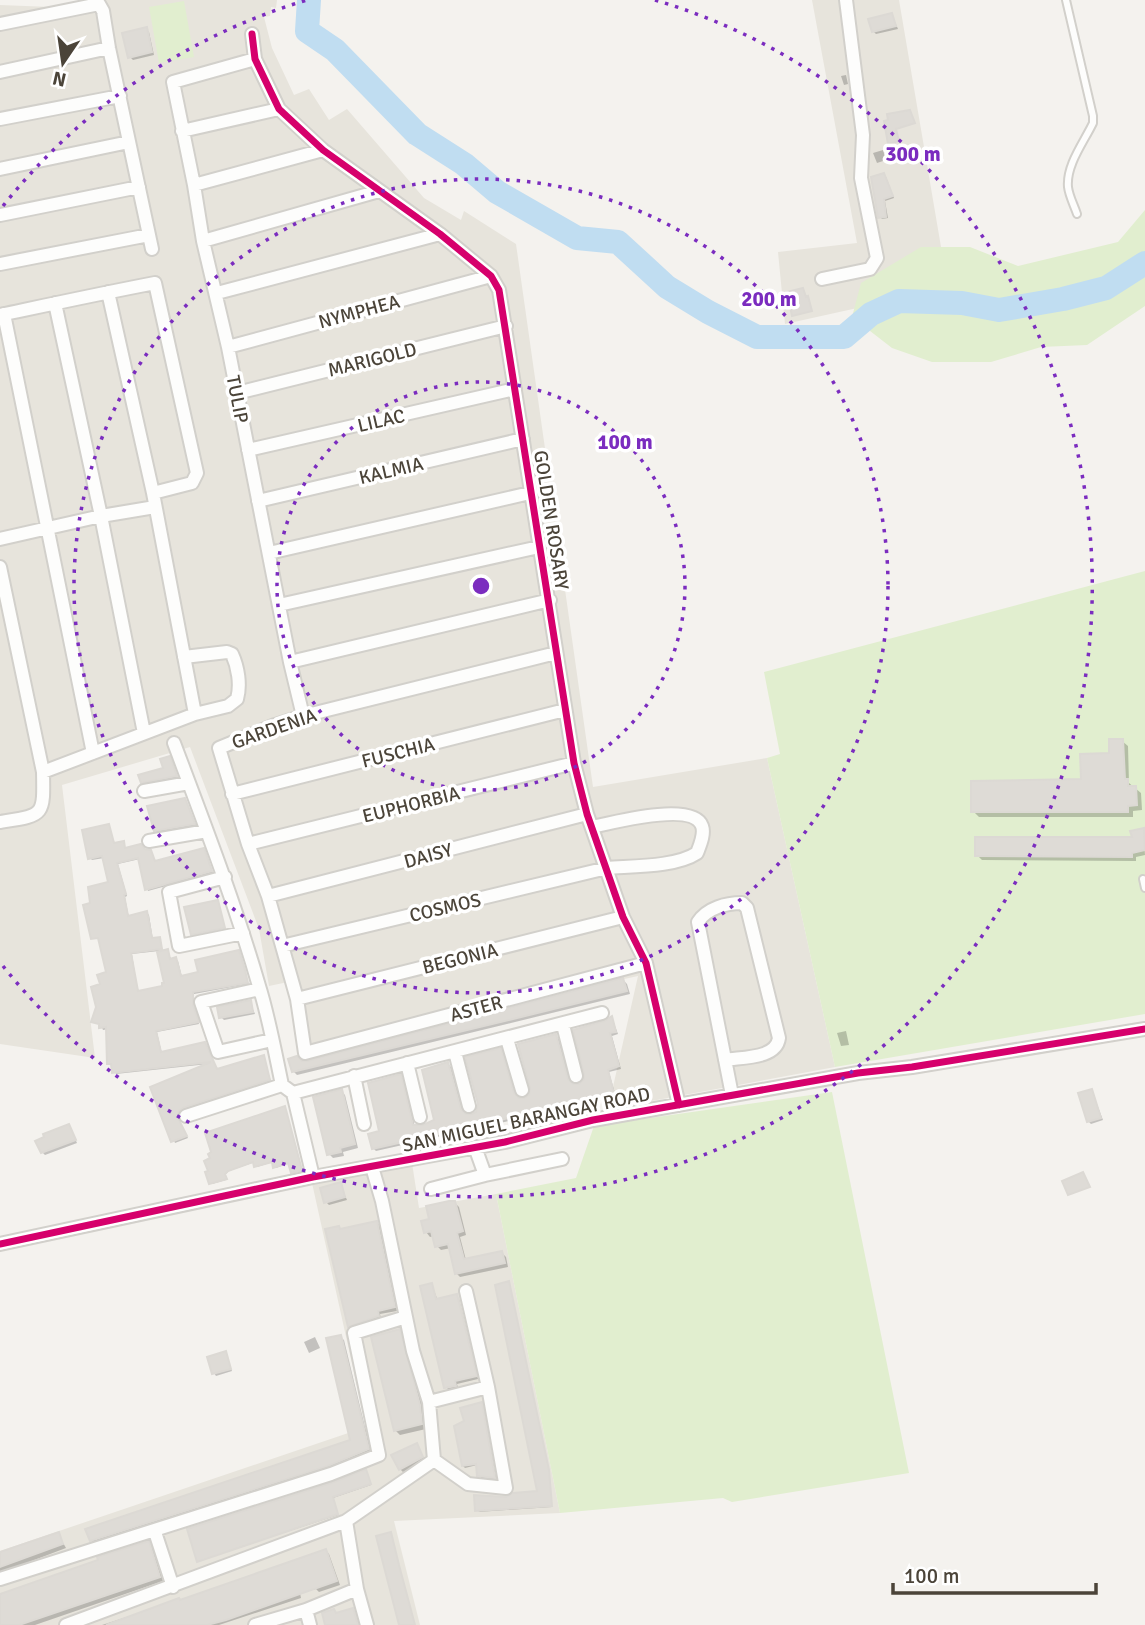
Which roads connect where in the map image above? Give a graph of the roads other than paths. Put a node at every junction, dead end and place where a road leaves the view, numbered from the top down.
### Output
1 (846, 0) edge
2 (1066, 0) edge
3 (0, 24) edge
4 (251, 34) dead end
5 (109, 48) junction
6 (255, 59) junction
7 (0, 72) edge
8 (120, 96) junction
9 (279, 109) junction
10 (0, 120) edge
11 (182, 131) junction
12 (129, 142) junction
13 (323, 150) junction
14 (0, 169) edge
15 (194, 185) junction
16 (139, 187) junction
17 (379, 191) junction
18 (1077, 214) dead end
19 (0, 215) edge
20 (440, 234) junction
21 (149, 235) junction
22 (203, 241) junction
23 (152, 249) dead end
24 (0, 264) edge
25 (491, 276) junction
26 (822, 279) dead end
27 (108, 292) junction
28 (217, 293) junction
29 (55, 303) junction
30 (2, 314) edge
31 (506, 326) junction
32 (228, 347) junction
33 (515, 389) junction
34 (237, 393) junction
35 (523, 439) junction
36 (248, 450) junction
37 (152, 493) junction
38 (530, 493) junction
39 (258, 501) junction
40 (155, 507) junction
41 (101, 516) junction
42 (48, 528) junction
43 (0, 539) edge
44 (539, 547) junction
45 (269, 553) junction
46 (0, 567) edge
47 (550, 600) junction
48 (279, 605) junction
49 (555, 653) junction
50 (184, 657) junction
51 (290, 662) junction
52 (565, 710) junction
53 (195, 713) junction
54 (303, 716) junction
55 (144, 733) junction
56 (174, 743) dead end
57 (93, 753) junction
58 (574, 763) junction
59 (43, 772) junction
60 (189, 783) junction
61 (144, 791) dead end
62 (232, 794) junction
63 (587, 814) junction
64 (0, 821) edge
65 (592, 827) junction
66 (207, 831) junction
67 (149, 841) dead end
68 (248, 844) junction
69 (607, 868) junction
70 (225, 877) junction
71 (1143, 879) dead end
72 (1145, 888) edge
73 (268, 896) junction
74 (623, 917) junction
75 (243, 933) junction
76 (282, 946) junction
77 (646, 963) junction
78 (260, 989) junction
79 (297, 999) junction
80 (602, 1013) dead end
81 (563, 1025) junction
82 (1145, 1029) edge
83 (507, 1039) junction
84 (272, 1040) junction
85 (454, 1052) junction
86 (305, 1053) joint
87 (725, 1060) junction
88 (407, 1063) junction
89 (354, 1076) junction
90 (576, 1076) dead end
91 (282, 1085) junction
92 (522, 1090) dead end
93 (293, 1093) junction
94 (732, 1096) junction
95 (680, 1105) junction
96 (469, 1106) dead end
97 (186, 1116) dead end
98 (420, 1117) dead end
99 (364, 1124) dead end
100 (475, 1147) junction
101 (562, 1160) dead end
102 (372, 1167) junction
103 (485, 1175) junction
104 (313, 1177) junction
105 (431, 1189) dead end
106 (0, 1244) edge
107 (466, 1291) dead end
108 (406, 1317) junction
109 (488, 1387) junction
110 (429, 1402) junction
111 (434, 1460) junction
112 (346, 1521) junction
113 (155, 1532) junction
114 (0, 1579) edge
115 (173, 1587) junction
116 (357, 1590) junction
117 (306, 1610) junction
118 (74, 1624) edge
119 (255, 1625) edge
120 (310, 1625) edge
121 (367, 1625) edge

1 - 26 street
2 - 18 lane
3 - 5 street
4 - 6 street
5 - 7 street
5 - 8 street
6 - 9 street
6 - 11 street, TULIP
8 - 10 street
8 - 12 street
9 - 11 street
9 - 13 street
11 - 15 street, TULIP
12 - 14 street
12 - 16 street
13 - 15 street
13 - 17 street
15 - 22 street, TULIP
16 - 19 street
16 - 21 street
17 - 20 street
17 - 22 street
20 - 25 street
20 - 28 street
21 - 23 street
21 - 24 street
22 - 28 street, TULIP
25 - 31 street, GOLDEN ROSARY
25 - 32 street, NYMPHEA
27 - 29 street
27 - 37 street
27 - 37 street
28 - 32 street, TULIP
29 - 30 street
29 - 41 street
30 - 42 street
31 - 33 street, GOLDEN ROSARY
31 - 34 street, MARIGOLD
32 - 34 street, TULIP
33 - 35 street, GOLDEN ROSARY
33 - 36 street, LILAC
34 - 36 street, TULIP
35 - 38 street, GOLDEN ROSARY
35 - 39 street, KALMIA
36 - 39 street, TULIP
37 - 40 street
38 - 44 street, GOLDEN ROSARY
38 - 45 street
39 - 45 street, TULIP
40 - 41 street
40 - 50 street
41 - 42 street
41 - 55 street
42 - 43 street
42 - 57 street
44 - 47 street, GOLDEN ROSARY
44 - 48 street
45 - 48 street, TULIP
46 - 59 street
47 - 49 street, GOLDEN ROSARY
47 - 51 street
48 - 51 street, TULIP
49 - 52 street, GOLDEN ROSARY
49 - 54 street, GARDENIA
50 - 53 street
50 - 53 street
51 - 54 street, TULIP
52 - 58 street, GOLDEN ROSARY
52 - 62 street, FUSCHIA
53 - 55 street
54 - 62 street, GARDENIA
55 - 57 street
56 - 60 street
57 - 59 street
58 - 63 street, GOLDEN ROSARY
58 - 68 street, EUPHORBIA
59 - 64 street
60 - 61 street
60 - 66 street
62 - 68 street, GARDENIA
63 - 65 street, GOLDEN ROSARY
63 - 73 street, DAISY
65 - 69 street, GOLDEN ROSARY
65 - 69 street, COSMOS
66 - 67 street
66 - 70 street
68 - 73 street, GARDENIA
69 - 74 street, GOLDEN ROSARY
69 - 76 street, COSMOS
70 - 75 street
70 - 75 street
71 - 72 lane
73 - 76 street, GARDENIA
74 - 77 street, GOLDEN ROSARY
74 - 79 street, BEGONIA
75 - 78 street
76 - 79 street, GARDENIA
77 - 86 street, ASTER
77 - 95 street, GOLDEN ROSARY
78 - 84 street
78 - 84 street
79 - 86 street, GARDENIA
80 - 81 street
81 - 83 street
81 - 90 street
82 - 94 street, SAN MIGUEL BARANGAY ROAD
83 - 85 street
83 - 92 street
84 - 91 street
85 - 88 street
85 - 96 street
87 - 87 street
87 - 94 street
88 - 89 street
88 - 98 street
89 - 93 street
89 - 99 street
91 - 93 street
91 - 97 street
93 - 104 street
94 - 95 street, SAN MIGUEL BARANGAY ROAD
95 - 100 street, SAN MIGUEL BARANGAY ROAD
100 - 102 street, SAN MIGUEL BARANGAY ROAD
100 - 103 street
101 - 103 street
102 - 104 street, SAN MIGUEL BARANGAY ROAD
102 - 108 street
103 - 105 street
104 - 106 street, SAN MIGUEL BARANGAY ROAD
107 - 109 street
108 - 110 street
108 - 113 street
109 - 110 street
109 - 111 street
110 - 111 street
111 - 112 street
112 - 115 street
112 - 116 street
113 - 114 street
113 - 115 street
115 - 118 street
116 - 117 street
116 - 121 street
117 - 119 street
117 - 120 street

